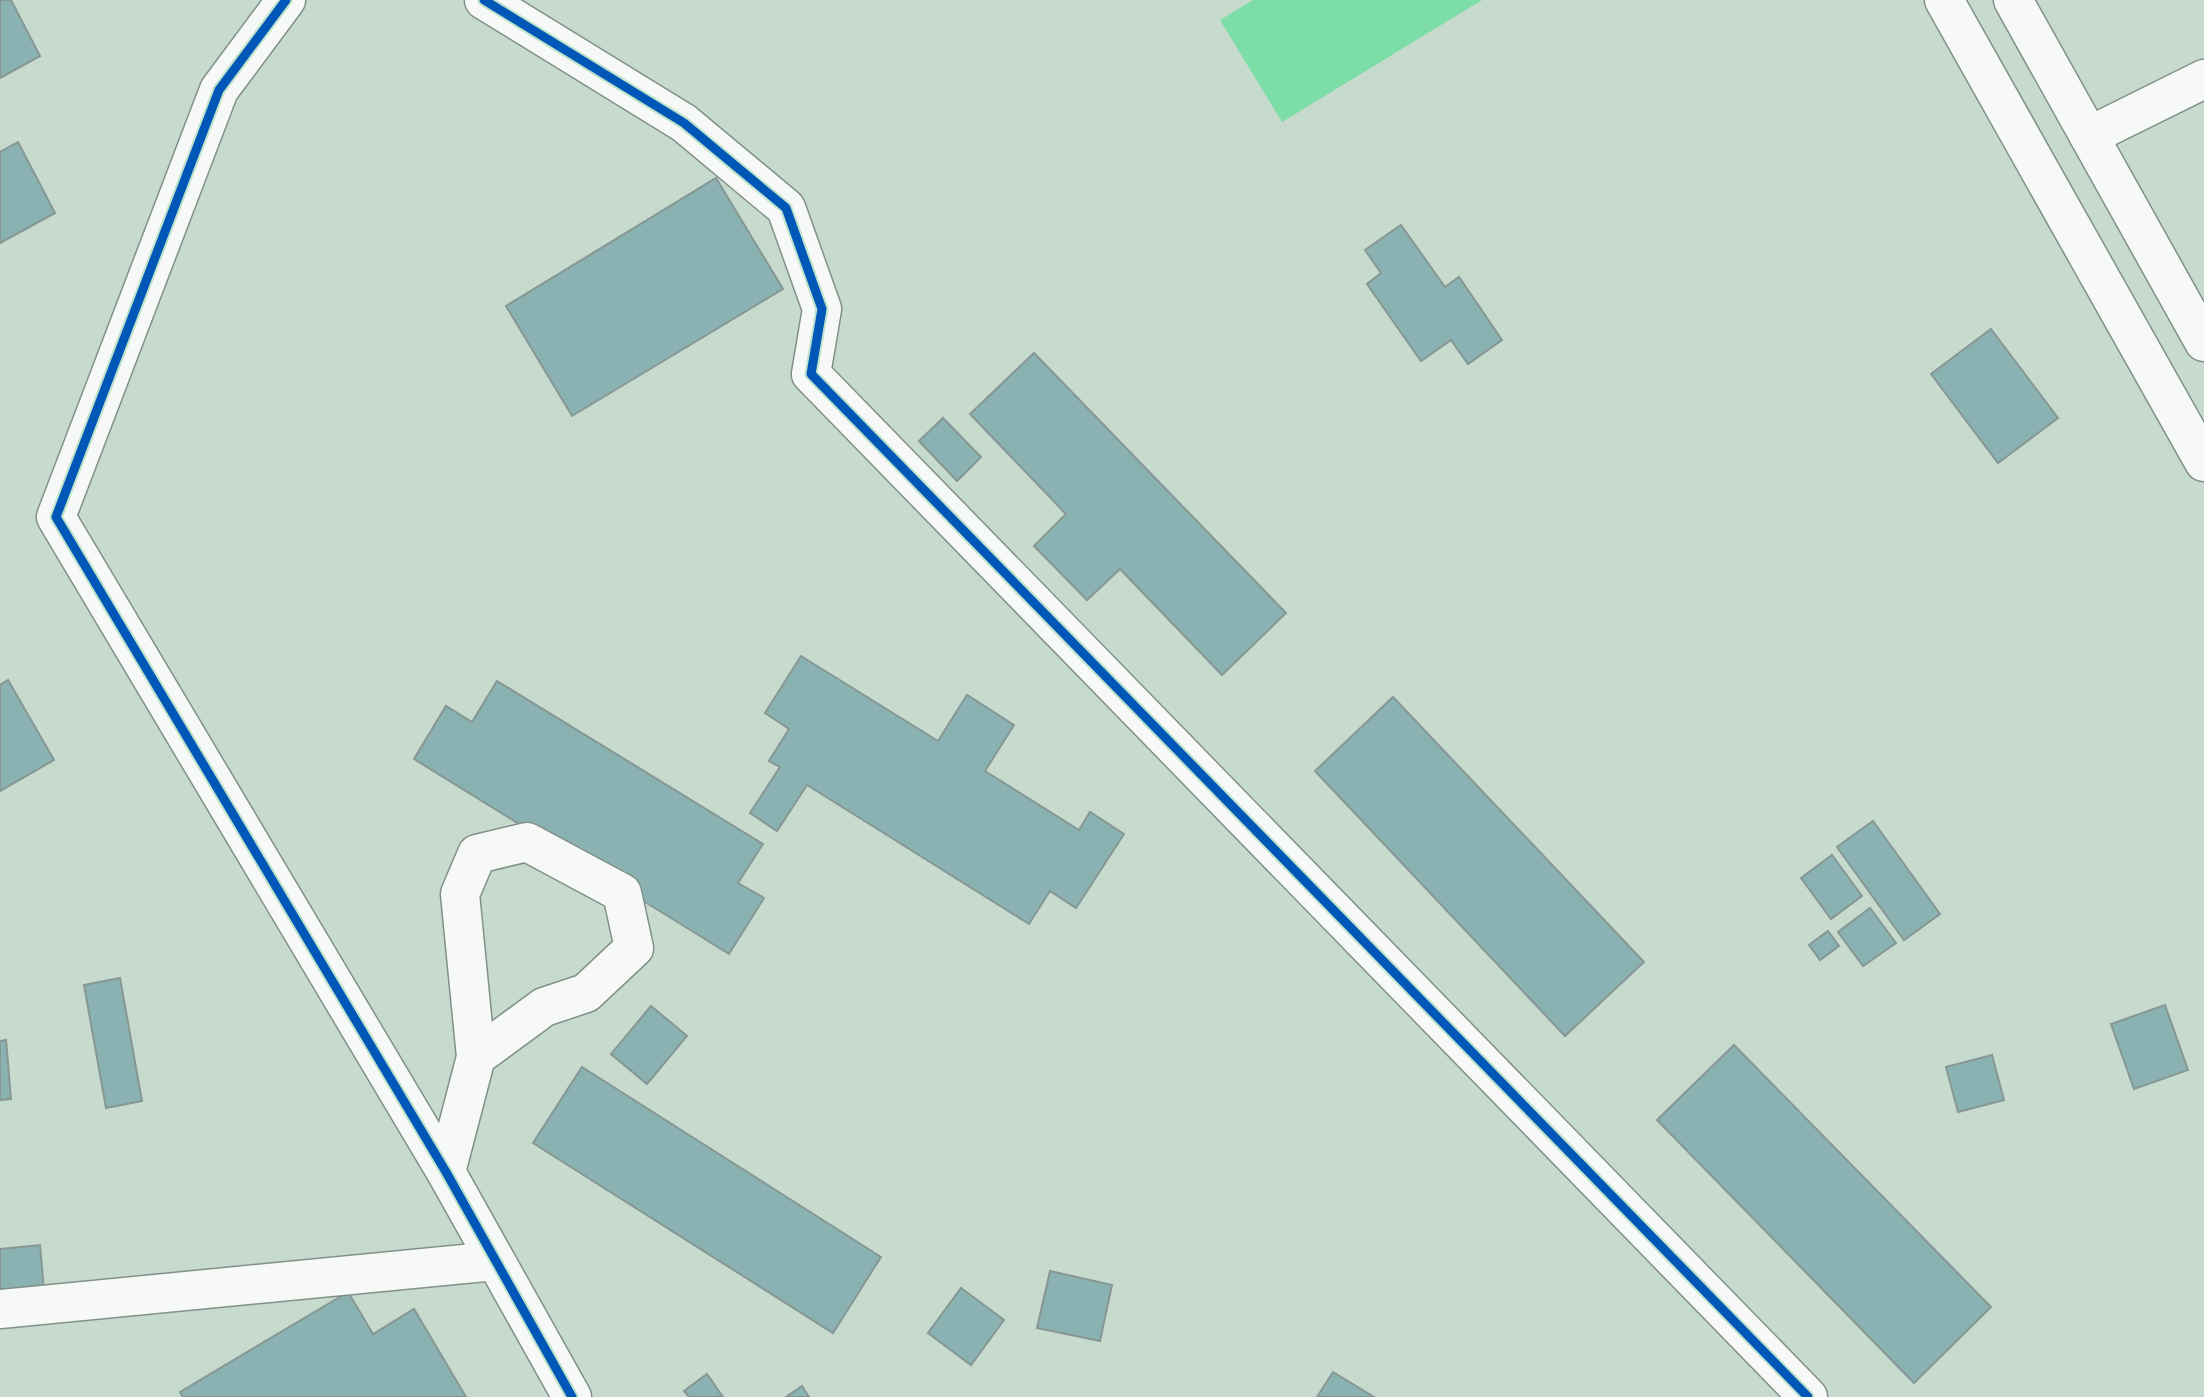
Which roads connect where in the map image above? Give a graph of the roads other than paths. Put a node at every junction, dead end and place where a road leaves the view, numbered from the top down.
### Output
1 (286, 0) edge
2 (484, 0) edge
3 (1944, 0) edge
4 (2013, 0) edge
5 (2204, 79) edge
6 (2089, 136) junction
7 (2204, 342) edge
8 (2204, 463) edge
9 (476, 1057) junction
10 (446, 1172) junction
11 (495, 1261) junction
12 (0, 1309) edge
13 (572, 1397) edge
14 (1808, 1397) edge

1 - 10 street
2 - 14 street
3 - 8 street
4 - 6 street
5 - 6 street
6 - 7 street
9 - 9 street
9 - 10 street
10 - 11 street
11 - 12 street
11 - 13 street

